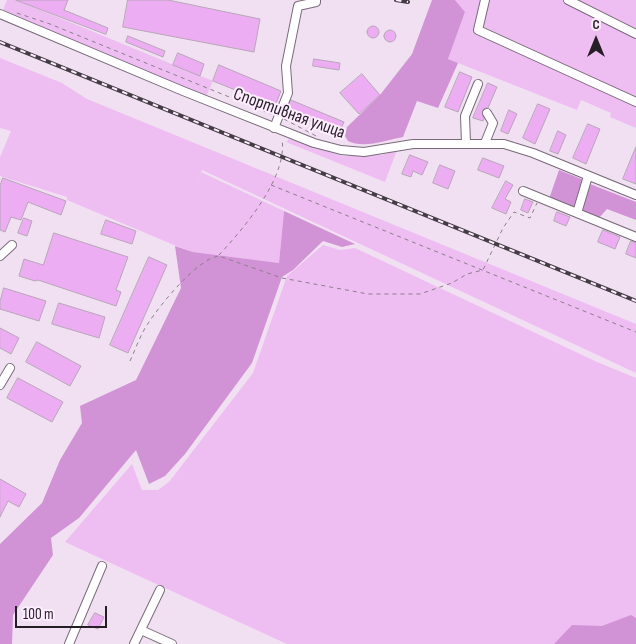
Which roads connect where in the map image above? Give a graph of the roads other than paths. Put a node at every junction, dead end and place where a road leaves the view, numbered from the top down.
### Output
1 (316, 0) edge
2 (485, 0) edge
3 (568, 0) edge
4 (0, 14) edge
5 (636, 34) edge
6 (478, 84) dead end
7 (636, 102) edge
8 (487, 113) dead end
9 (274, 128) junction
10 (466, 143) junction
11 (485, 143) junction
12 (588, 176) junction
13 (523, 191) dead end
14 (636, 195) edge
15 (577, 213) junction
16 (636, 237) edge
17 (12, 246) dead end
18 (0, 256) edge
19 (10, 368) dead end
20 (0, 385) edge
21 (102, 566) dead end
22 (160, 590) dead end
23 (141, 630) junction
24 (68, 644) edge
25 (134, 644) edge
26 (172, 644) edge

1 - 9 street
2 - 7 street
3 - 5 street
4 - 9 street, Спортивная улица
6 - 10 street
8 - 11 street
9 - 10 street, Спортивная улица
10 - 11 street, Спортивная улица
11 - 12 street, Спортивная улица
12 - 14 street, Спортивная улица
12 - 15 street
13 - 15 street
15 - 16 street
17 - 18 street
19 - 20 street
21 - 24 street
22 - 23 street
23 - 25 street
23 - 26 street

